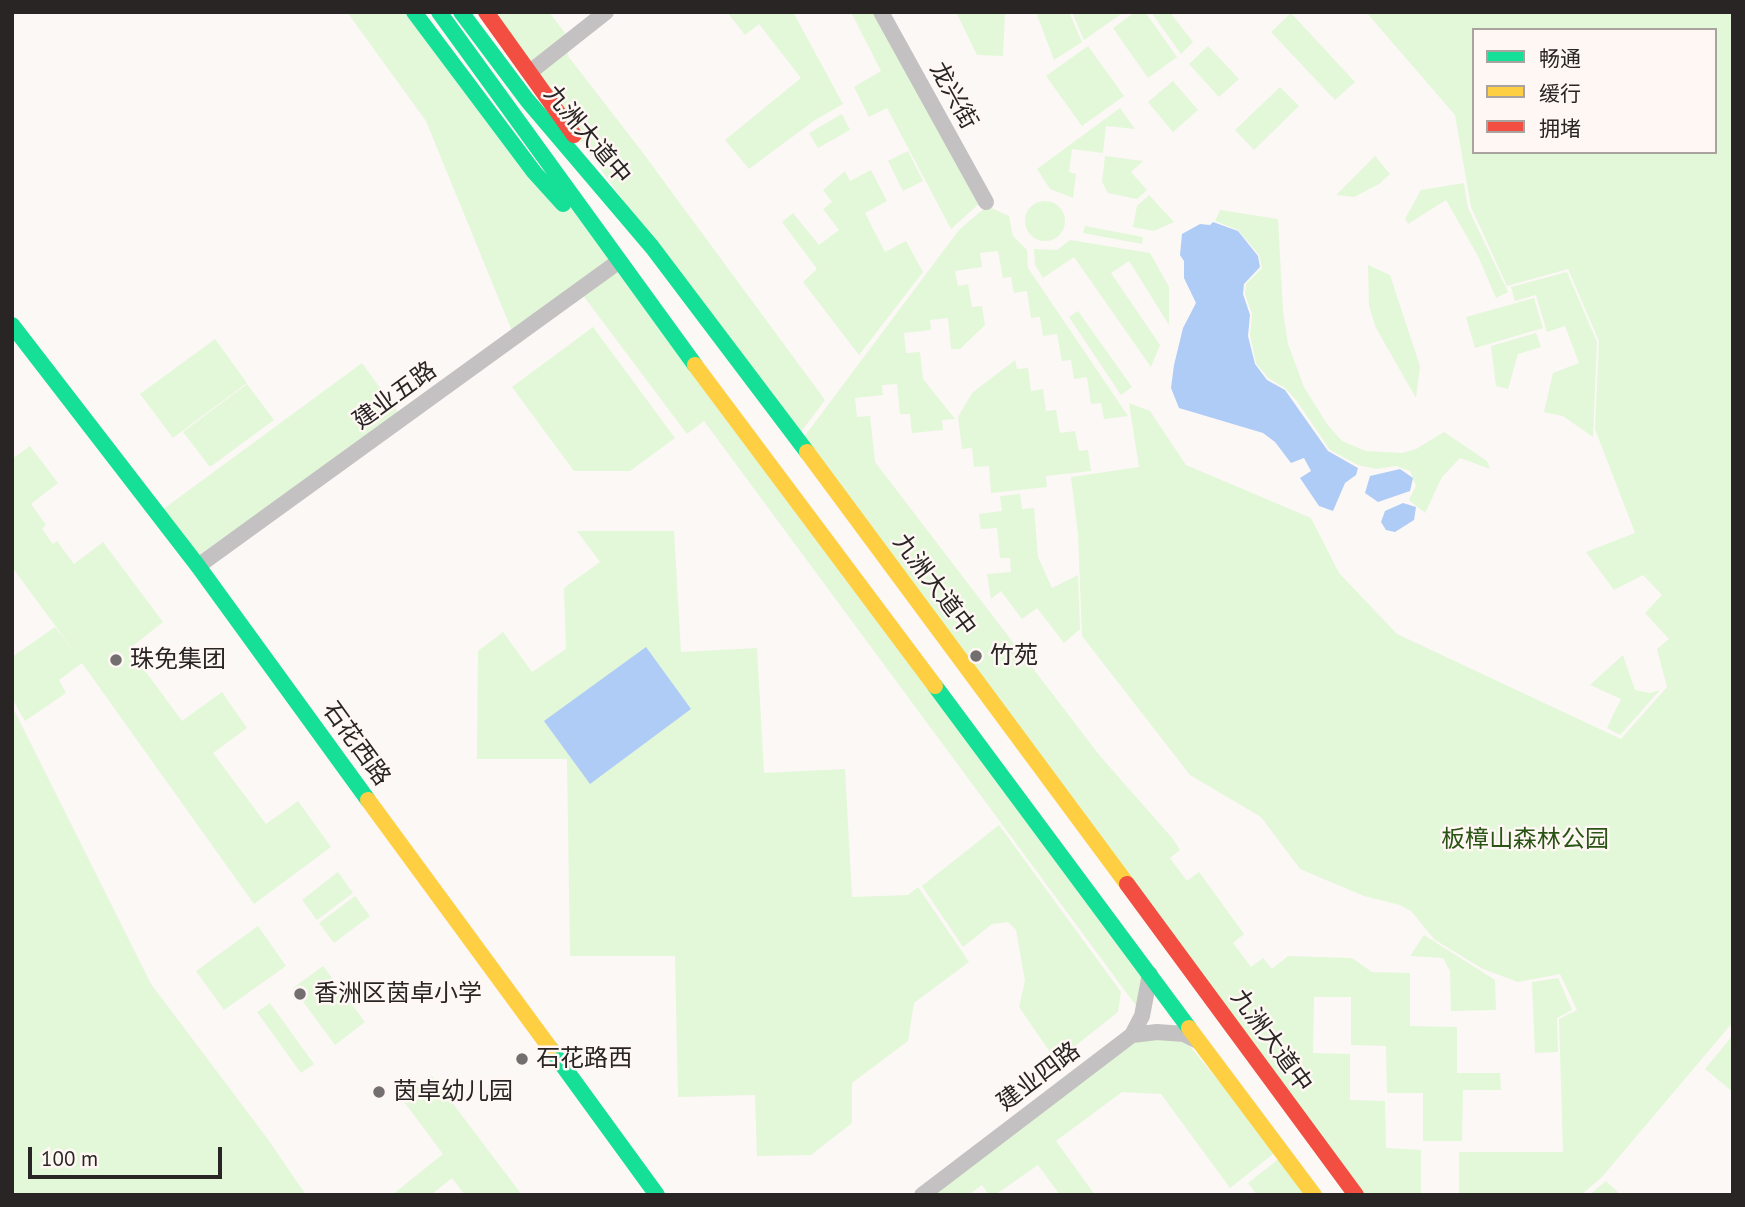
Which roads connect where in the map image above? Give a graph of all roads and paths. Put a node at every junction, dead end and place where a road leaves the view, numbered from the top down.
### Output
1 (414, 12) edge
2 (439, 12) edge
3 (461, 12) edge
4 (486, 12) edge
5 (606, 12) edge
6 (881, 12) edge
7 (530, 72) junction
8 (986, 202) dead end
9 (652, 247) junction
10 (618, 262) junction
11 (12, 325) edge
12 (198, 566) junction
13 (1150, 974) junction
14 (1132, 1035) junction
15 (1202, 1042) junction
16 (657, 1195) edge
17 (922, 1195) edge
18 (1314, 1195) edge
19 (1356, 1195) edge

1 - 10 main road
2 - 10 main road, 九洲大道中
3 - 9 main road, 九洲大道中
4 - 7 main road
5 - 7 street
6 - 8 street, 龙兴街
7 - 9 main road
9 - 19 main road, 九洲大道中
10 - 12 street, 建业五路
10 - 13 main road, 九洲大道中
11 - 12 main road, 石花西路
12 - 16 main road, 石花西路
13 - 14 street
13 - 15 main road, 九洲大道中
14 - 15 street
14 - 17 street, 建业四路
15 - 18 main road, 九洲大道中

